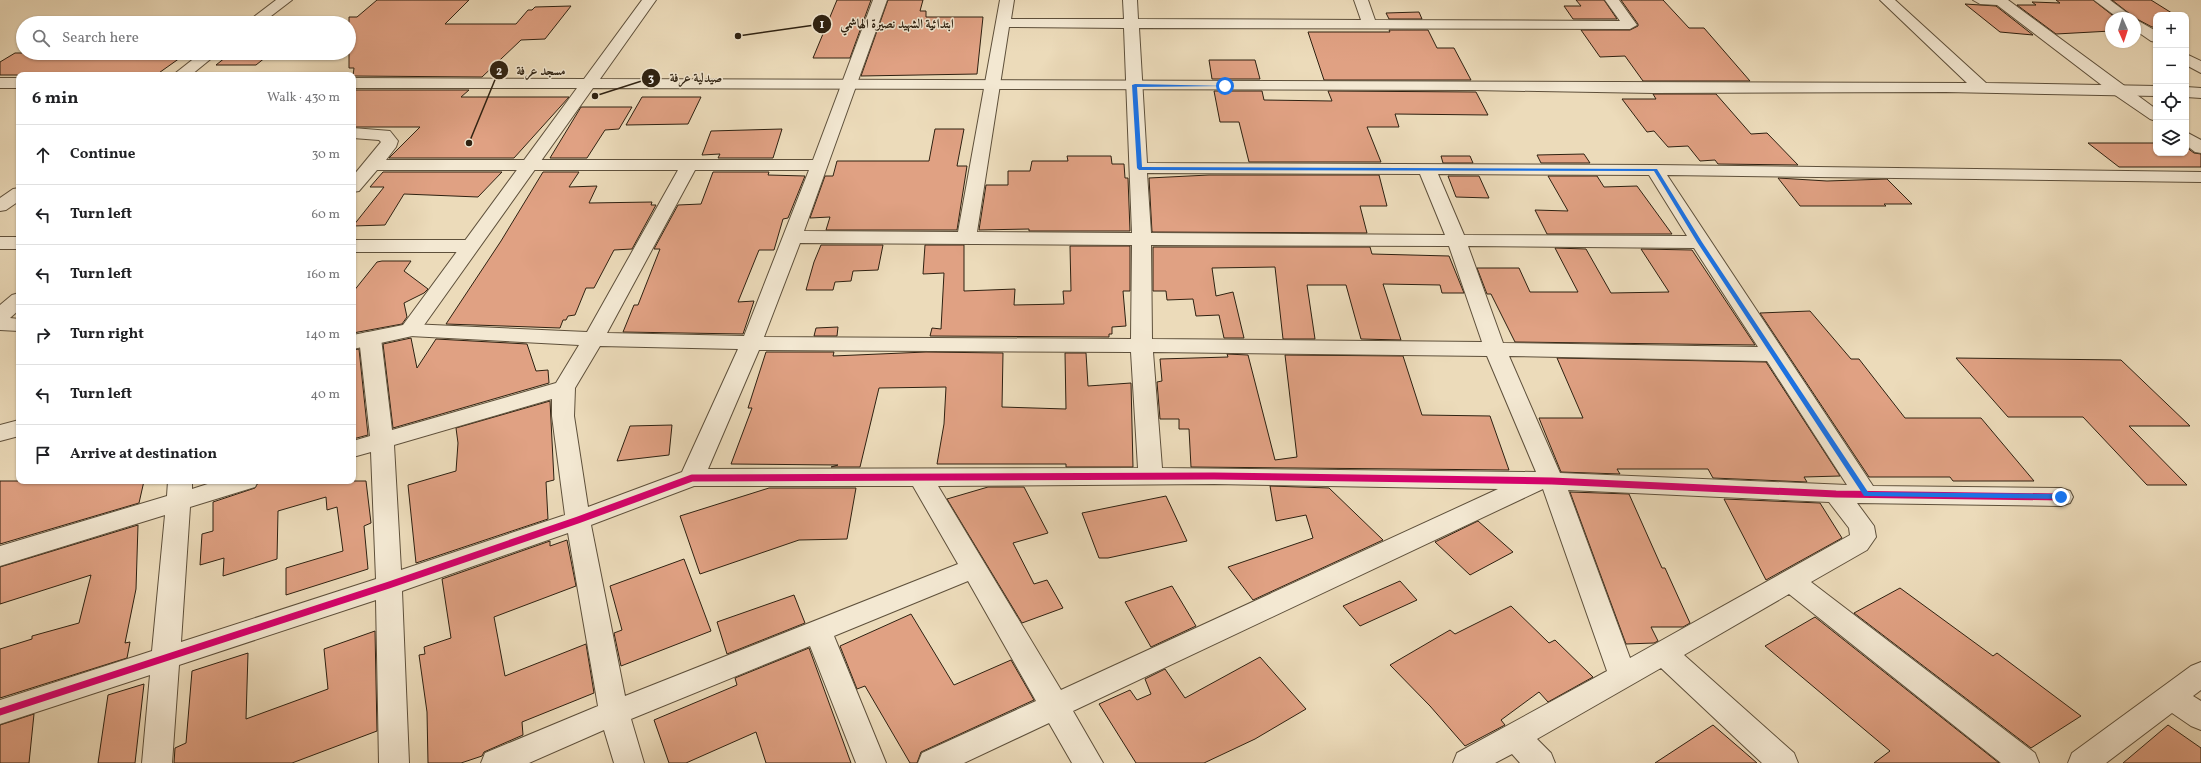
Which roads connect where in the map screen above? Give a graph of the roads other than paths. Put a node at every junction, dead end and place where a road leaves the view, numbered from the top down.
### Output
1 (285, 0) edge
2 (649, 0) edge
3 (880, 0) edge
4 (1007, 0) edge
5 (1130, 0) edge
6 (1360, 0) edge
7 (1612, 0) edge
8 (1887, 0) edge
9 (1980, 0) edge
10 (2000, 0) edge
11 (2101, 0) edge
12 (2118, 12) edge
13 (263, 16) edge
14 (1002, 23) junction
15 (1131, 23) junction
16 (1369, 23) junction
17 (2141, 27) edge
18 (2153, 36) edge
19 (201, 60) edge
20 (2189, 60) edge
21 (2201, 68) edge
22 (185, 72) edge
23 (0, 83) edge
24 (16, 83) edge
25 (356, 83) edge
26 (588, 84) junction
27 (850, 85) junction
28 (992, 85) junction
29 (1135, 85) junction
30 (1982, 88) junction
31 (2118, 90) junction
32 (2153, 91) edge
33 (2189, 92) edge
34 (2201, 92) edge
35 (2153, 114) edge
36 (356, 133) edge
37 (2189, 139) edge
38 (2201, 148) edge
39 (529, 164) junction
40 (690, 164) junction
41 (374, 165) junction
42 (821, 165) junction
43 (1139, 168) junction
44 (1427, 169) junction
45 (1656, 170) junction
46 (2201, 177) edge
47 (356, 184) edge
48 (16, 195) edge
49 (0, 206) edge
50 (793, 237) junction
51 (966, 239) junction
52 (1142, 240) junction
53 (1457, 241) junction
54 (1700, 242) junction
55 (0, 243) edge
56 (16, 243) edge
57 (356, 246) edge
58 (469, 246) junction
59 (16, 302) edge
60 (0, 316) edge
61 (0, 324) edge
62 (16, 325) edge
63 (410, 330) junction
64 (362, 340) edge
65 (593, 340) junction
66 (751, 344) junction
67 (1142, 346) junction
68 (1495, 349) junction
69 (1775, 354) junction
70 (564, 388) junction
71 (382, 441) junction
72 (356, 448) edge
73 (920, 476) junction
74 (1150, 477) junction
75 (692, 478) junction
76 (1545, 481) junction
77 (226, 484) edge
78 (179, 491) edge
79 (1836, 494) junction
80 (1866, 495) junction
81 (2061, 497) dead end
82 (578, 520) junction
83 (0, 556) edge
84 (974, 568) junction
85 (1791, 581) junction
86 (389, 584) junction
87 (818, 631) junction
88 (1664, 654) junction
89 (165, 658) junction
90 (2201, 674) edge
91 (1623, 677) junction
92 (2172, 697) junction
93 (1056, 706) junction
94 (0, 712) edge
95 (614, 713) junction
96 (2201, 717) edge
97 (1515, 737) junction
98 (157, 763) edge
99 (394, 763) edge
100 (496, 763) edge
101 (629, 763) edge
102 (871, 763) edge
103 (934, 763) edge
104 (1088, 763) edge
105 (1468, 763) edge
106 (1540, 763) edge
107 (1783, 763) edge
108 (2024, 763) edge
109 (2083, 763) edge

1 - 13 street
2 - 26 street
3 - 27 street
4 - 14 street
5 - 15 street
6 - 16 street
7 - 16 street
8 - 30 street
9 - 10 street
10 - 31 street
11 - 12 street
14 - 15 street
14 - 28 street
15 - 16 street
15 - 29 street
17 - 18 street
19 - 22 street
20 - 21 street
23 - 24 street
25 - 26 street
26 - 27 street
26 - 39 street
27 - 28 street
27 - 42 street
28 - 29 street
28 - 51 street
29 - 30 street
29 - 43 street
30 - 31 street
31 - 32 street
31 - 35 street
33 - 34 street
36 - 41 street
37 - 38 street
39 - 40 street
39 - 41 street
39 - 58 street
40 - 42 street
40 - 65 street
41 - 47 street
42 - 50 street
43 - 44 street
43 - 52 street
44 - 45 street
44 - 53 street
45 - 46 street
45 - 54 street
48 - 49 street
50 - 51 street
50 - 66 street
51 - 52 street
52 - 53 street
52 - 67 street
53 - 54 street
53 - 68 street
54 - 69 street
55 - 56 street
57 - 58 street
58 - 63 street
59 - 60 street
61 - 62 street
63 - 64 street
63 - 65 street
64 - 71 street
65 - 66 street
65 - 70 street
66 - 67 street
66 - 75 street
67 - 68 street
67 - 74 street
68 - 69 street
68 - 76 street
69 - 80 street
70 - 71 street
70 - 82 street
71 - 72 street
71 - 86 street
73 - 74 street
73 - 75 street
73 - 84 street
74 - 76 street
75 - 82 street
76 - 79 street
76 - 91 street
76 - 93 street
77 - 78 street
78 - 83 street
78 - 89 street
79 - 80 street
79 - 85 street
80 - 81 street
82 - 86 street
82 - 95 street
84 - 87 street
84 - 93 street
85 - 88 street
85 - 108 street
86 - 89 street
86 - 99 street
87 - 95 street
87 - 102 street
88 - 91 street
88 - 107 street
89 - 94 street
89 - 98 street
90 - 92 street
91 - 97 street
92 - 96 street
92 - 109 street
93 - 103 street
93 - 104 street
95 - 100 street
95 - 101 street
97 - 105 street
97 - 106 street

